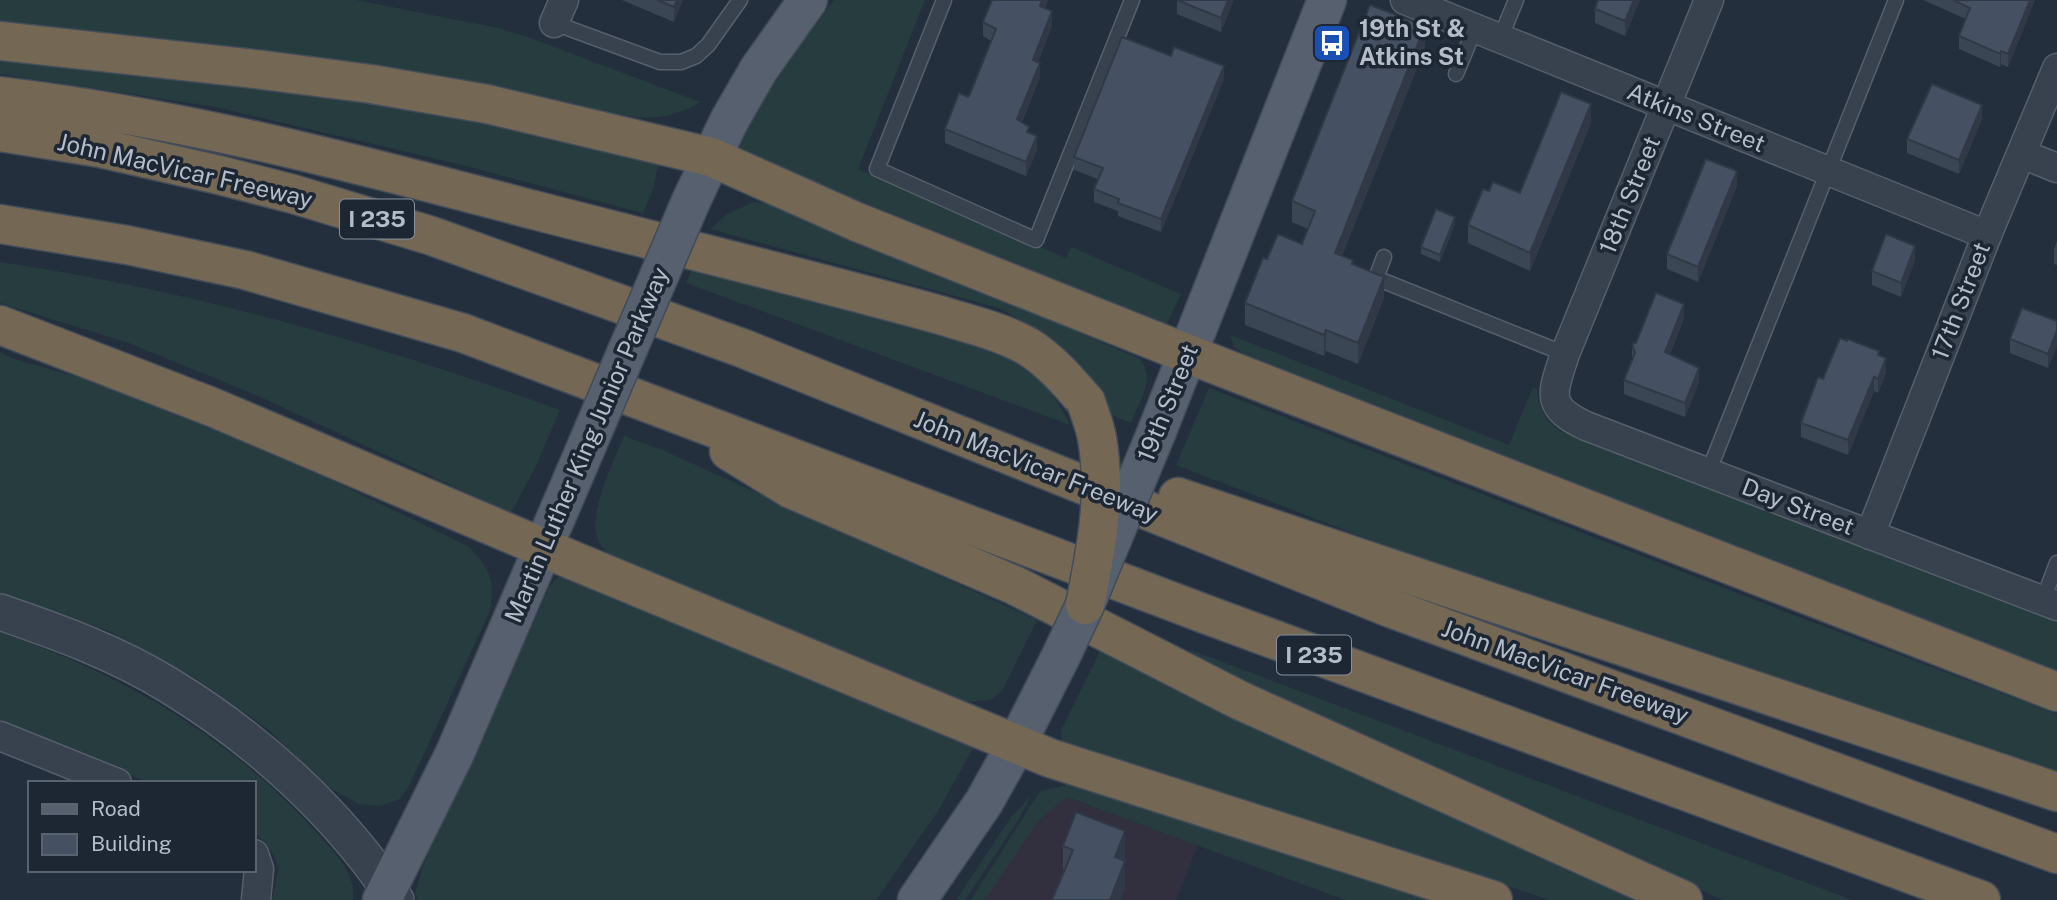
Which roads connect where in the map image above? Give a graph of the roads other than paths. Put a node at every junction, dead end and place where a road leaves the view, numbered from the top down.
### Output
1 (740, 0) edge
2 (808, 0) edge
3 (944, 0) edge
4 (1132, 0) edge
5 (1327, 0) edge
6 (1405, 0) edge
7 (1516, 0) edge
8 (1709, 0) edge
9 (1896, 0) edge
10 (559, 11) edge
11 (1475, 28) junction
12 (1500, 38) junction
13 (0, 41) edge
14 (2057, 68) edge
15 (1456, 74) dead end
16 (0, 96) edge
17 (1667, 106) junction
18 (0, 132) edge
19 (2022, 154) junction
20 (711, 158) junction
21 (2057, 168) edge
22 (1829, 172) junction
23 (0, 224) edge
24 (1987, 236) junction
25 (1384, 257) dead end
26 (0, 325) edge
27 (742, 348) junction
28 (1188, 354) junction
29 (1565, 354) junction
30 (1553, 391) joint
31 (649, 403) junction
32 (1708, 473) junction
33 (1870, 535) junction
34 (543, 548) junction
35 (2057, 563) edge
36 (2050, 603) edge
37 (1085, 605) junction
38 (0, 612) edge
39 (2057, 692) edge
40 (0, 736) edge
41 (1016, 745) junction
42 (112, 781) edge
43 (2057, 792) edge
44 (2057, 854) edge
45 (256, 860) edge
46 (388, 896) edge
47 (256, 900) edge
48 (916, 900) edge
49 (1493, 900) edge
50 (1683, 900) edge
51 (1981, 900) edge

1 - 10 lane
2 - 20 main road, Martin Luther King Junior Parkway
3 - 4 lane
5 - 28 main road, 19th Street
6 - 11 street, Atkins Street
7 - 12 lane
8 - 17 street, 18th Street
9 - 22 lane
11 - 12 street, Atkins Street
11 - 15 lane
12 - 17 street, Atkins Street
13 - 20 highway
14 - 19 street, 17th Street
16 - 37 highway, bridge
17 - 22 street, Atkins Street
17 - 29 street, 18th Street
18 - 27 highway, John MacVicar Freeway / I 235
19 - 21 street
19 - 24 street, 17th Street
20 - 28 highway
20 - 34 main road, Martin Luther King Junior Parkway, bridge
22 - 24 street, Atkins Street
22 - 32 lane
23 - 31 highway, I 235
24 - 33 street, 17th Street
25 - 29 lane
26 - 34 highway
27 - 43 highway
27 - 44 highway, John MacVicar Freeway / I 235
28 - 37 main road, 19th Street, bridge
28 - 39 highway
29 - 30 street, 18th Street
30 - 32 street, Day Street
31 - 50 highway
31 - 51 highway, I 235
32 - 33 street, Day Street
33 - 36 street, Day Street
34 - 41 highway
34 - 46 main road, Martin Luther King Junior Parkway
35 - 36 lane
37 - 41 main road, 19th Street, bridge
38 - 46 street
40 - 42 street
41 - 48 main road, 19th Street
41 - 49 highway
45 - 47 street

